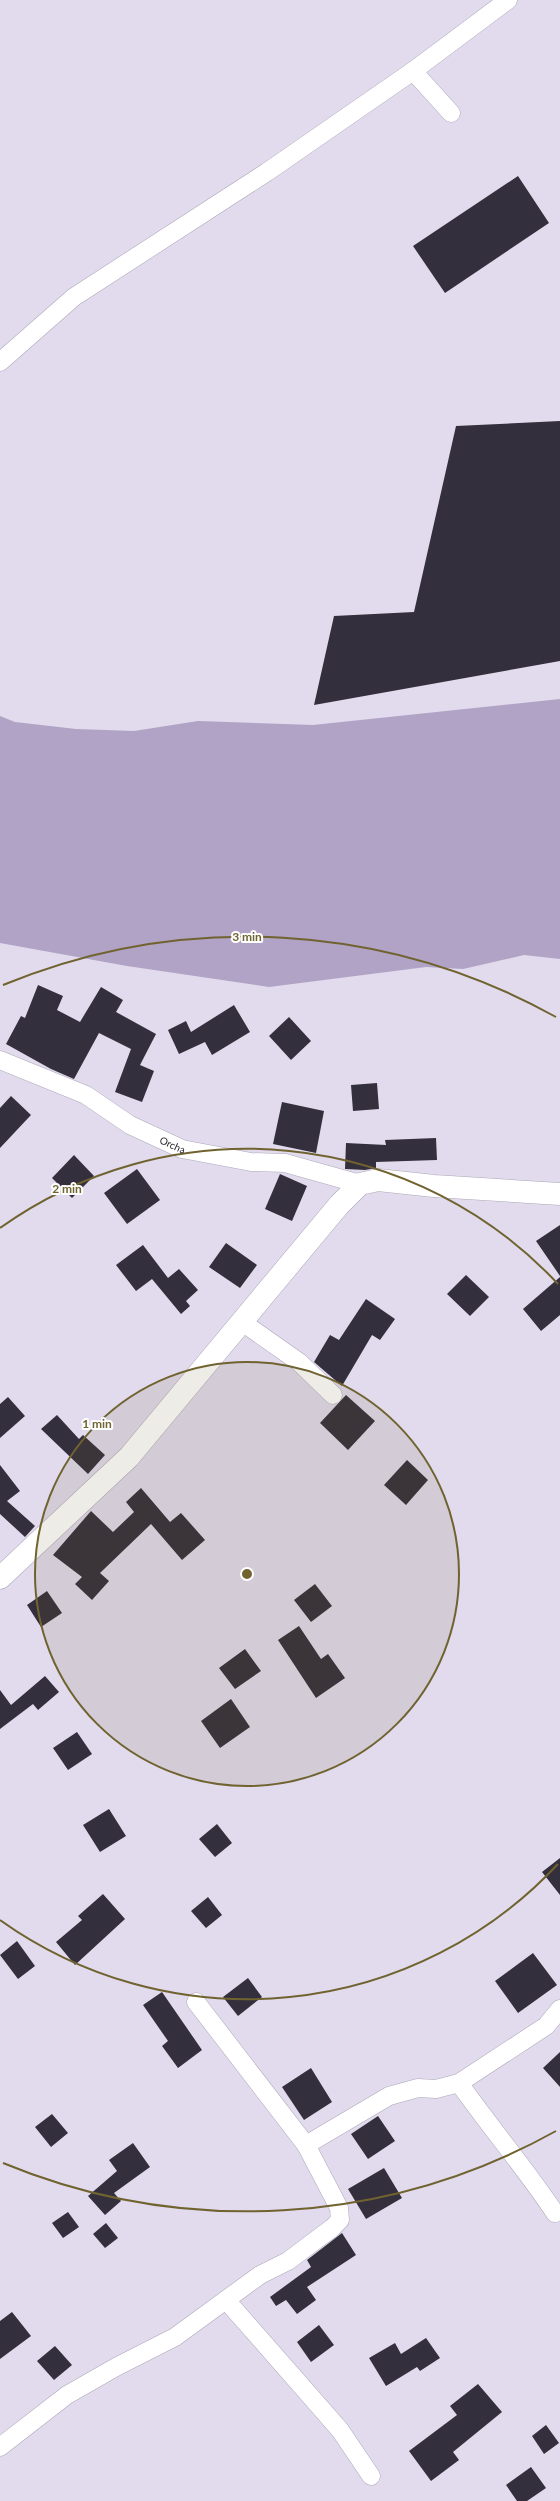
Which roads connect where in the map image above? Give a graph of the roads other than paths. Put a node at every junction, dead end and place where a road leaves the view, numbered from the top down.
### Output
1 (508, 0) edge
2 (413, 71) junction
3 (451, 113) dead end
4 (0, 362) edge
5 (0, 1060) edge
6 (360, 1184) junction
7 (560, 1194) edge
8 (242, 1322) junction
9 (333, 1395) dead end
10 (0, 1578) edge
11 (196, 2002) dead end
12 (560, 2009) edge
13 (459, 2083) junction
14 (306, 2145) junction
15 (555, 2213) dead end
16 (226, 2300) junction
17 (0, 2447) edge
18 (371, 2476) dead end

1 - 2 street
2 - 3 street
2 - 4 street
5 - 6 street, Orcha
6 - 7 main road
6 - 8 main road
8 - 9 street
8 - 10 main road
11 - 14 street
12 - 13 street
13 - 14 street
13 - 15 street
14 - 16 street
16 - 17 street
16 - 18 street

